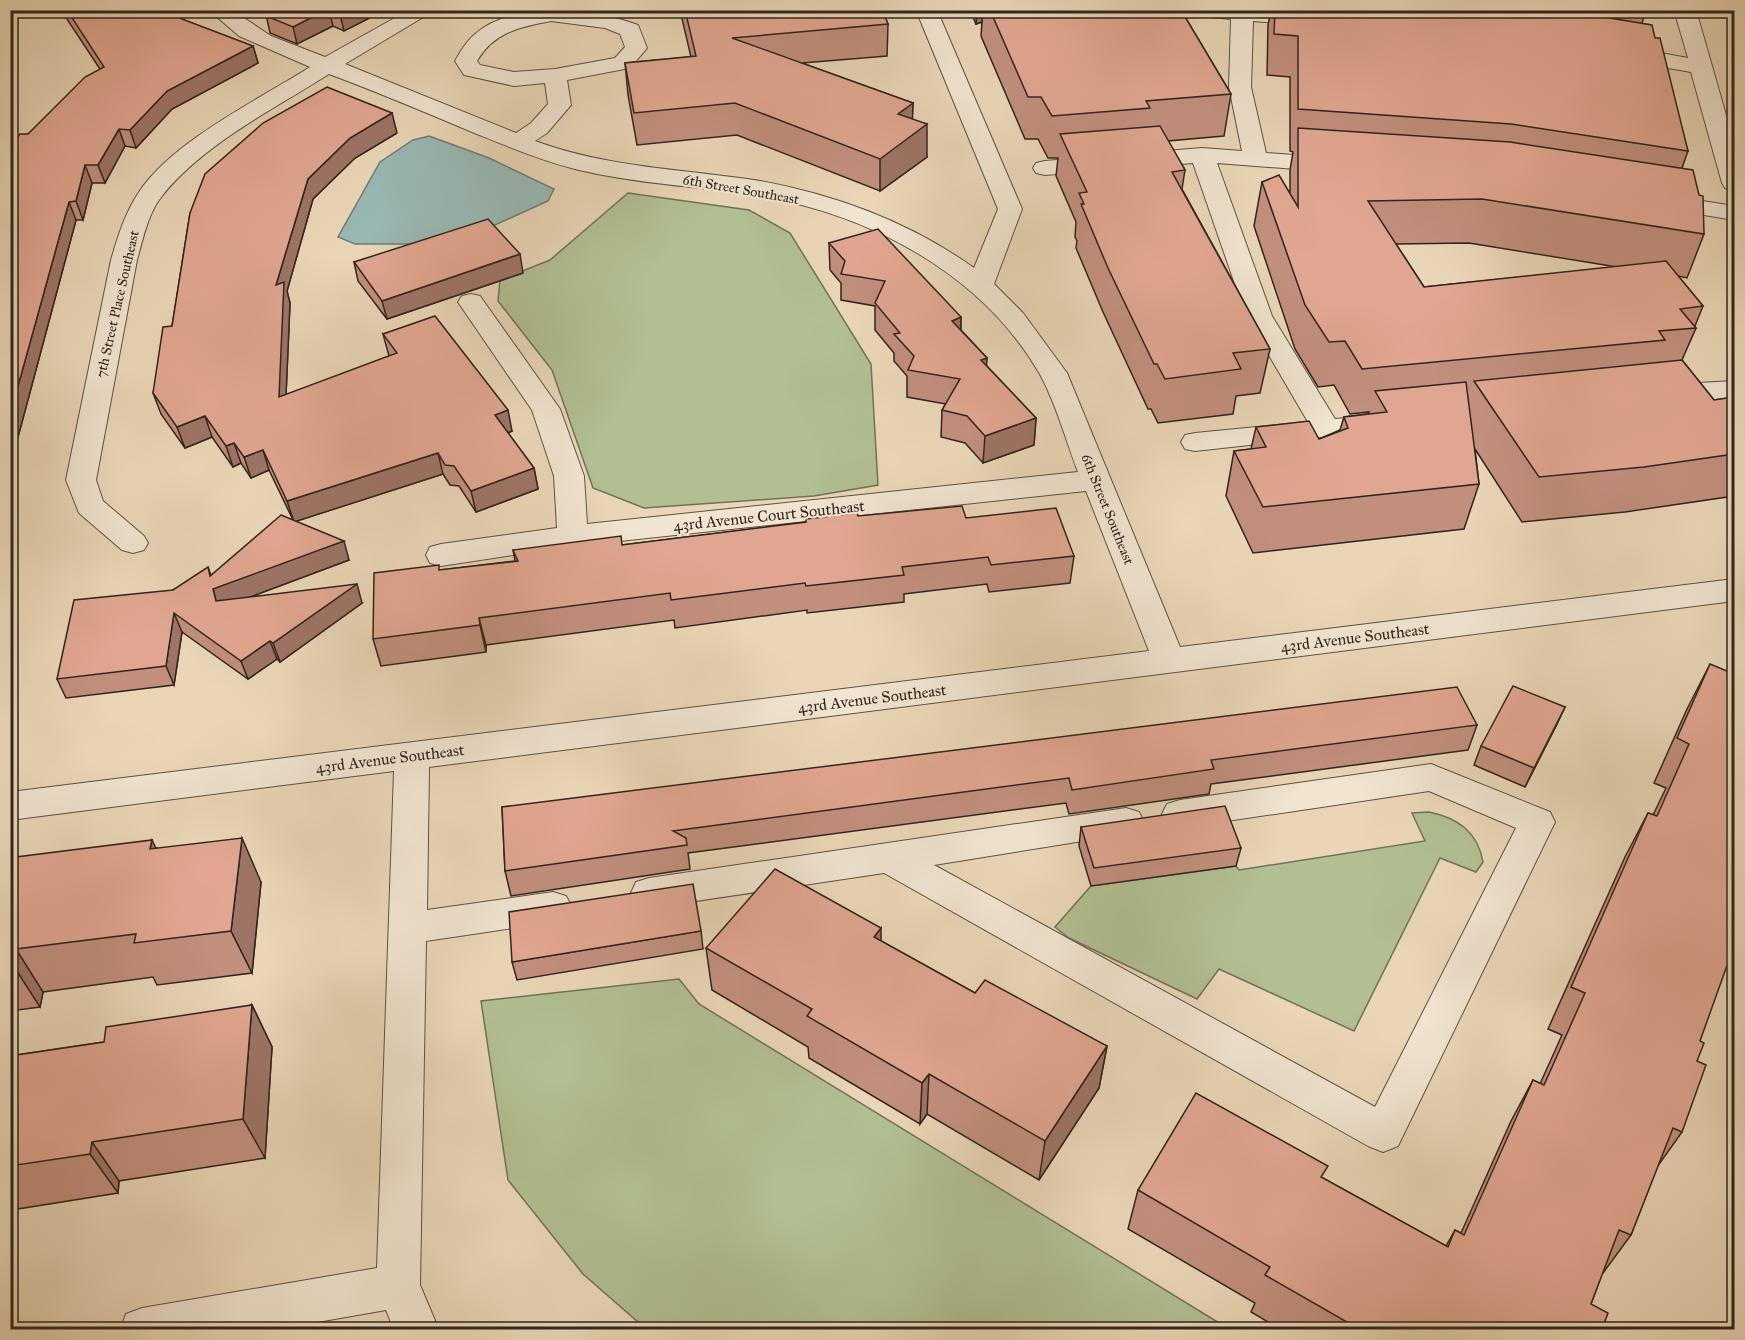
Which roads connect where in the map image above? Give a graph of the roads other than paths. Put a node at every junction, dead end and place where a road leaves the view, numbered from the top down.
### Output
1 (219, 10) edge
2 (425, 10) edge
3 (926, 10) edge
4 (1199, 10) edge
5 (1684, 10) edge
6 (1176, 12) edge
7 (550, 13) edge
8 (1242, 14) junction
9 (1336, 22) edge
10 (1603, 50) edge
11 (328, 65) junction
12 (1701, 67) junction
13 (555, 76) junction
14 (518, 142) junction
15 (1202, 155) junction
16 (1256, 159) junction
17 (1358, 166) edge
18 (1045, 168) dead end
19 (1734, 183) edge
20 (1640, 198) edge
21 (1734, 213) edge
22 (980, 286) junction
23 (471, 302) dead end
24 (1734, 390) edge
25 (1641, 396) edge
26 (1408, 420) edge
27 (1327, 429) junction
28 (1195, 442) dead end
29 (1097, 480) junction
30 (573, 536) junction
31 (132, 543) dead end
32 (441, 555) dead end
33 (1734, 590) edge
34 (1169, 661) junction
35 (412, 755) junction
36 (10, 806) edge
37 (887, 857) junction
38 (407, 928) junction
39 (398, 1286) junction
40 (142, 1329) edge
41 (417, 1329) edge

1 - 11 street, 6th Street Southeast
2 - 11 street, 7th Street Place Southeast
3 - 22 street
4 - 6 street
4 - 8 street
5 - 12 street
7 - 13 street
7 - 13 street
8 - 9 street
8 - 16 street
10 - 12 street
11 - 14 street, 6th Street Southeast
11 - 31 street, 7th Street Place Southeast
12 - 19 street
13 - 14 street
14 - 22 street, 6th Street Southeast
15 - 16 street
15 - 18 street
15 - 27 street
16 - 17 street
20 - 21 street
22 - 29 street, 6th Street Southeast
23 - 30 street
24 - 25 street
26 - 27 street
27 - 28 street
29 - 30 street, 43rd Avenue Court Southeast
29 - 34 street, 6th Street Southeast
30 - 32 street, 43rd Avenue Court Southeast
33 - 34 street, 43rd Avenue Southeast
34 - 35 street, 43rd Avenue Southeast
35 - 36 street, 43rd Avenue Southeast
35 - 38 street
37 - 37 street
37 - 38 street
38 - 39 street
39 - 40 street
39 - 41 street

